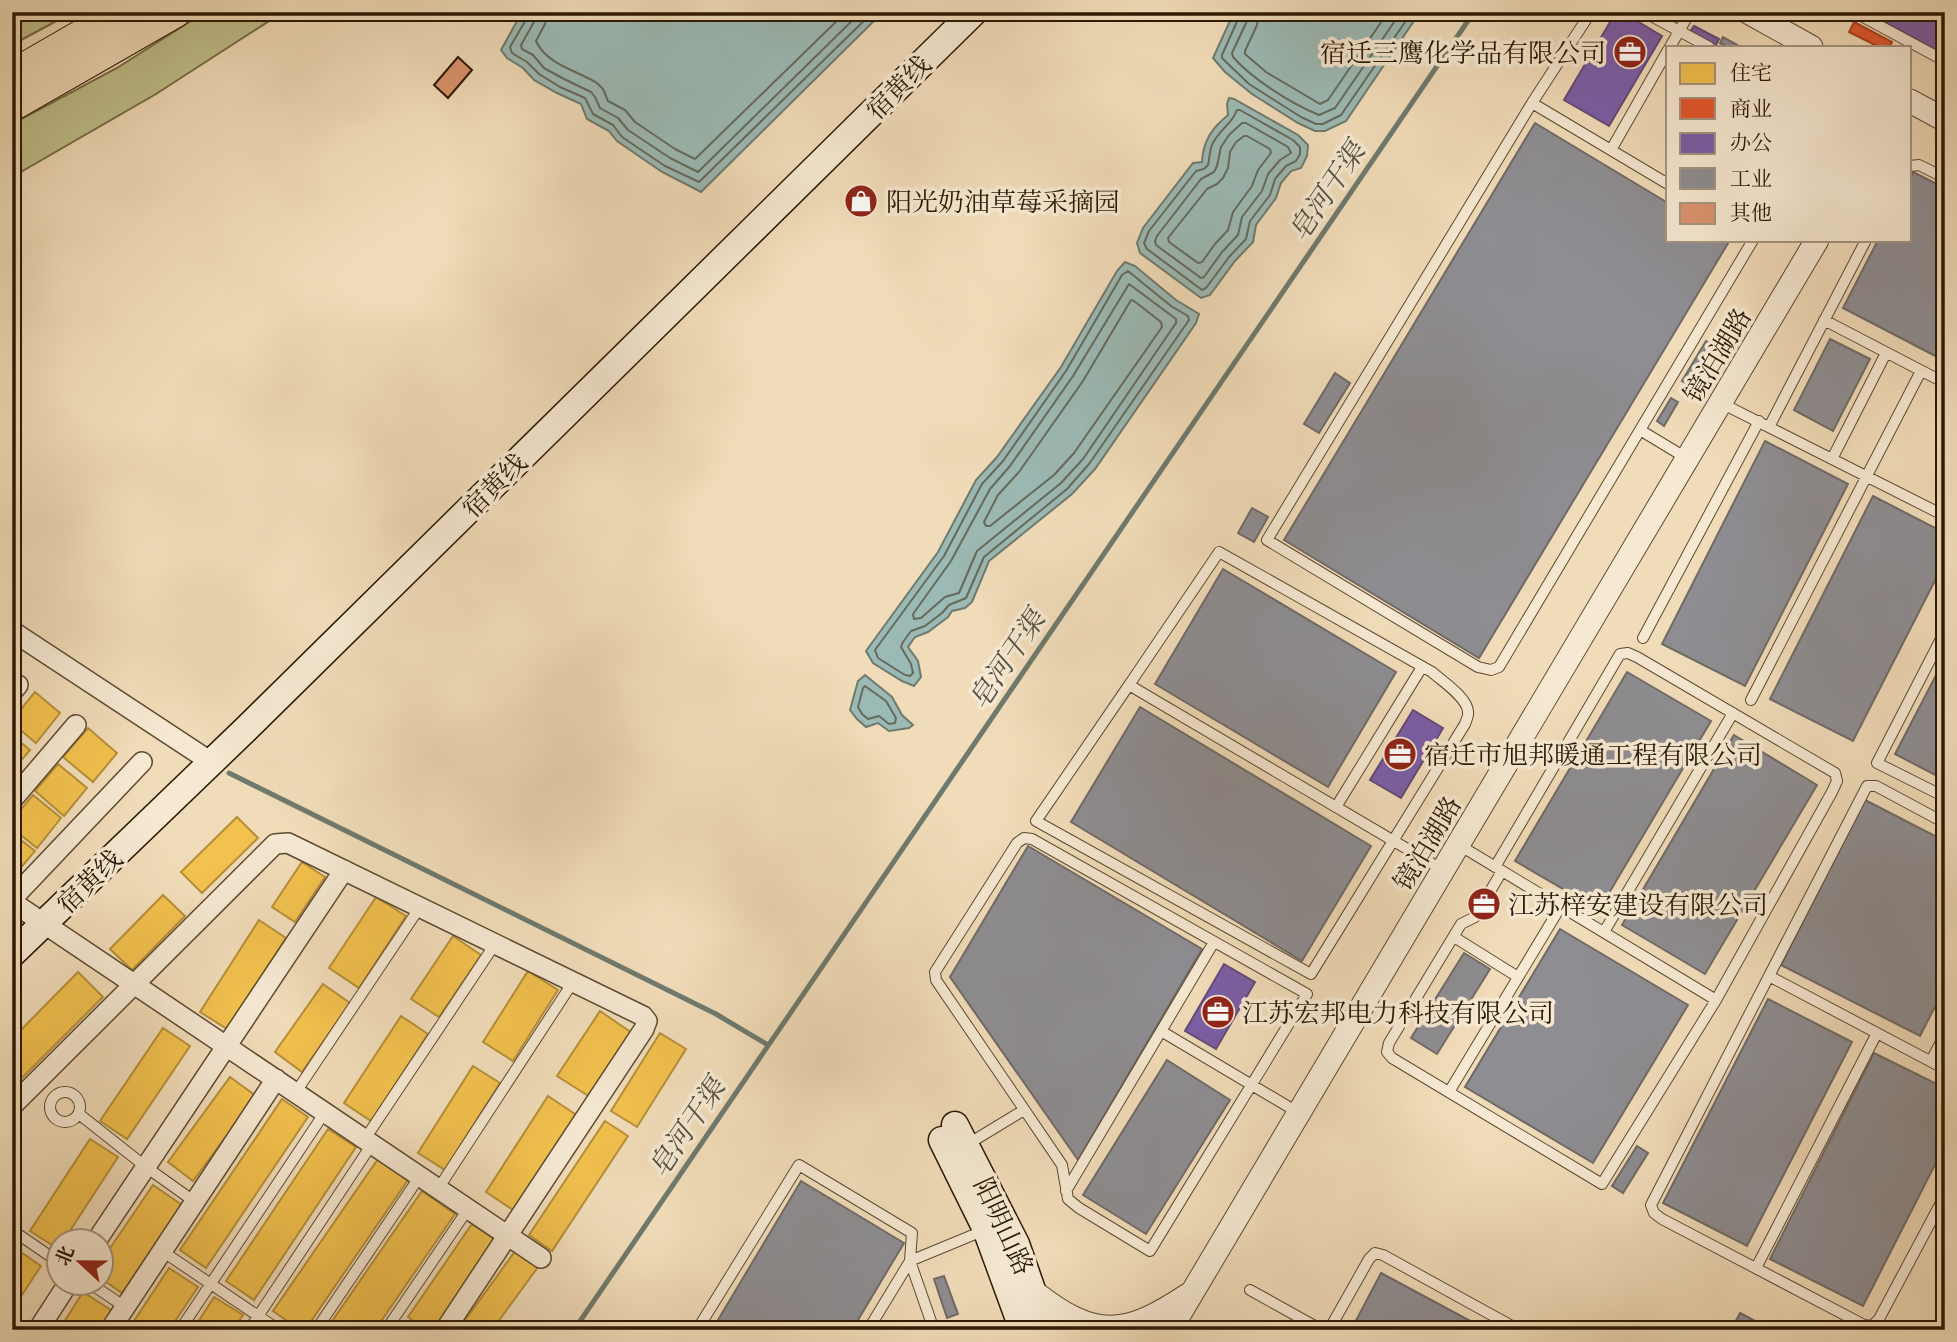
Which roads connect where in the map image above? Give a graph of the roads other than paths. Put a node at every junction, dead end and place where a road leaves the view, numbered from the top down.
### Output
1 (121, 12) edge
2 (176, 12) edge
3 (974, 12) edge
4 (1591, 12) edge
5 (1644, 12) edge
6 (1690, 12) edge
7 (1748, 12) edge
8 (1854, 12) edge
9 (1679, 31) junction
10 (1671, 46) edge
11 (1707, 46) edge
12 (1809, 46) edge
13 (1666, 54) edge
14 (1945, 61) edge
15 (12, 75) edge
16 (1912, 102) edge
17 (1532, 103) junction
18 (12, 106) edge
19 (1944, 118) edge
20 (1611, 150) junction
21 (1912, 166) edge
22 (1945, 178) edge
23 (1666, 183) edge
24 (1753, 242) edge
25 (1817, 242) edge
26 (1865, 242) edge
27 (1825, 320) junction
28 (1886, 353) junction
29 (1921, 371) junction
30 (1945, 383) edge
31 (1721, 402) junction
32 (1759, 421) junction
33 (1769, 427) junction
34 (1640, 430) junction
35 (1688, 459) junction
36 (1832, 459) junction
37 (1866, 476) junction
38 (1945, 516) edge
39 (12, 631) edge
40 (1945, 631) edge
41 (1643, 638) dead end
42 (1422, 667) junction
43 (1129, 685) junction
44 (1751, 700) dead end
45 (1733, 713) junction
46 (76, 725) dead end
47 (142, 762) dead end
48 (211, 762) junction
49 (1945, 797) edge
50 (12, 800) edge
51 (1336, 807) junction
52 (1945, 823) edge
53 (1394, 841) junction
54 (1459, 845) junction
55 (1498, 869) junction
56 (344, 870) junction
57 (1443, 870) junction
58 (12, 900) edge
59 (1561, 906) junction
60 (420, 907) junction
61 (45, 923) junction
62 (1604, 932) junction
63 (1454, 937) junction
64 (1214, 942) junction
65 (495, 944) junction
66 (12, 954) edge
67 (1769, 976) junction
68 (1518, 977) junction
69 (573, 982) junction
70 (135, 984) junction
71 (1716, 1000) junction
72 (1161, 1031) junction
73 (1877, 1033) junction
74 (1945, 1034) edge
75 (227, 1046) junction
76 (1931, 1062) junction
77 (1945, 1069) edge
78 (276, 1079) junction
79 (35, 1083) junction
80 (1252, 1086) junction
81 (296, 1092) junction
82 (1449, 1092) junction
83 (54, 1098) junction
84 (12, 1106) edge
85 (1024, 1110) junction
86 (325, 1112) junction
87 (1299, 1113) junction
88 (79, 1114) junction
89 (954, 1137) joint
90 (369, 1142) junction
91 (146, 1167) junction
92 (420, 1176) junction
93 (438, 1189) junction
94 (1066, 1192) junction
95 (1945, 1195) edge
96 (195, 1202) junction
97 (468, 1209) junction
98 (995, 1225) junction
99 (107, 1226) edge
100 (12, 1230) edge
101 (508, 1236) junction
102 (162, 1251) junction
103 (46, 1253) edge
104 (541, 1258) dead end
105 (910, 1261) junction
106 (1756, 1268) junction
107 (211, 1284) junction
108 (1250, 1290) dead end
109 (1194, 1291) junction
110 (1034, 1292) junction
111 (60, 1296) edge
112 (108, 1296) edge
113 (125, 1307) junction
114 (258, 1316) junction
115 (38, 1330) edge
116 (110, 1330) edge
117 (180, 1330) edge
118 (249, 1330) edge
119 (279, 1330) edge
120 (316, 1330) edge
121 (386, 1330) edge
122 (445, 1330) edge
123 (697, 1330) edge
124 (868, 1330) edge
125 (934, 1330) edge
126 (1023, 1330) edge
127 (1046, 1330) edge
128 (1170, 1330) edge
129 (1322, 1330) edge
130 (1329, 1330) edge
131 (1518, 1330) edge

1 - 15 main road
2 - 18 main road
3 - 48 main road, 宿黄线
4 - 17 lane
5 - 9 lane
6 - 9 lane
7 - 12 street
8 - 14 lane
9 - 10 lane
9 - 11 lane
13 - 20 lane
16 - 19 street
17 - 20 lane
17 - 34 lane
20 - 23 lane
21 - 22 lane
24 - 34 lane
25 - 31 street, 镜泊湖路
26 - 27 lane
27 - 28 lane
27 - 33 lane
28 - 29 lane
28 - 36 lane
29 - 30 lane
29 - 37 lane
31 - 32 lane
31 - 35 street, 镜泊湖路
32 - 33 lane
32 - 41 lane
33 - 36 lane
34 - 35 lane
35 - 54 street, 镜泊湖路
36 - 37 lane
37 - 38 lane
37 - 44 lane
39 - 48 street
40 - 49 lane
42 - 43 lane
42 - 51 lane
42 - 53 lane
43 - 51 lane
43 - 53 lane
45 - 55 lane
45 - 62 lane
45 - 71 lane
46 - 50 street
47 - 58 street
48 - 61 main road, 宿黄线
51 - 53 lane
52 - 67 lane
53 - 57 lane
54 - 55 lane
54 - 57 street, 镜泊湖路
55 - 59 lane
55 - 63 lane
56 - 60 street
56 - 70 street
56 - 75 street
57 - 87 street, 镜泊湖路
58 - 61 street
59 - 62 lane
59 - 68 lane
60 - 65 street
60 - 81 lane
61 - 66 main road, 宿黄线
61 - 70 street
62 - 71 lane
63 - 68 lane
63 - 82 lane
64 - 72 lane
64 - 80 lane
64 - 85 lane
65 - 69 street
65 - 90 lane
67 - 73 lane
67 - 106 lane
68 - 82 lane
69 - 93 lane
69 - 101 street
70 - 75 street
70 - 79 street
71 - 82 lane
72 - 80 lane
72 - 94 lane
73 - 76 lane
73 - 106 lane
74 - 76 lane
75 - 78 street
75 - 91 street
76 - 77 lane
78 - 81 street
78 - 96 street
79 - 83 lane
79 - 84 street
80 - 87 lane
80 - 94 lane
81 - 86 street
83 - 88 lane
83 - 88 lane
85 - 89 lane
85 - 94 lane
86 - 90 street
86 - 107 lane
87 - 109 street, 镜泊湖路
88 - 91 lane
89 - 98 main road, 阳明山路
90 - 92 street
90 - 114 lane
91 - 96 lane
91 - 99 street
92 - 93 street
92 - 120 lane
93 - 97 street
95 - 106 lane
96 - 102 street
97 - 101 street
97 - 121 lane
98 - 105 lane
98 - 110 main road, 阳明山路
98 - 126 main road, 阳明山路
100 - 103 lane
101 - 104 street
101 - 122 street
102 - 107 lane
102 - 113 street
105 - 123 lane
105 - 124 lane
105 - 125 lane
107 - 114 lane
107 - 117 lane
108 - 129 lane
109 - 110 street
109 - 128 street, 镜泊湖路
110 - 127 main road, 阳明山路
111 - 115 street
112 - 113 lane
113 - 116 street
114 - 118 lane
114 - 119 lane
130 - 131 lane

